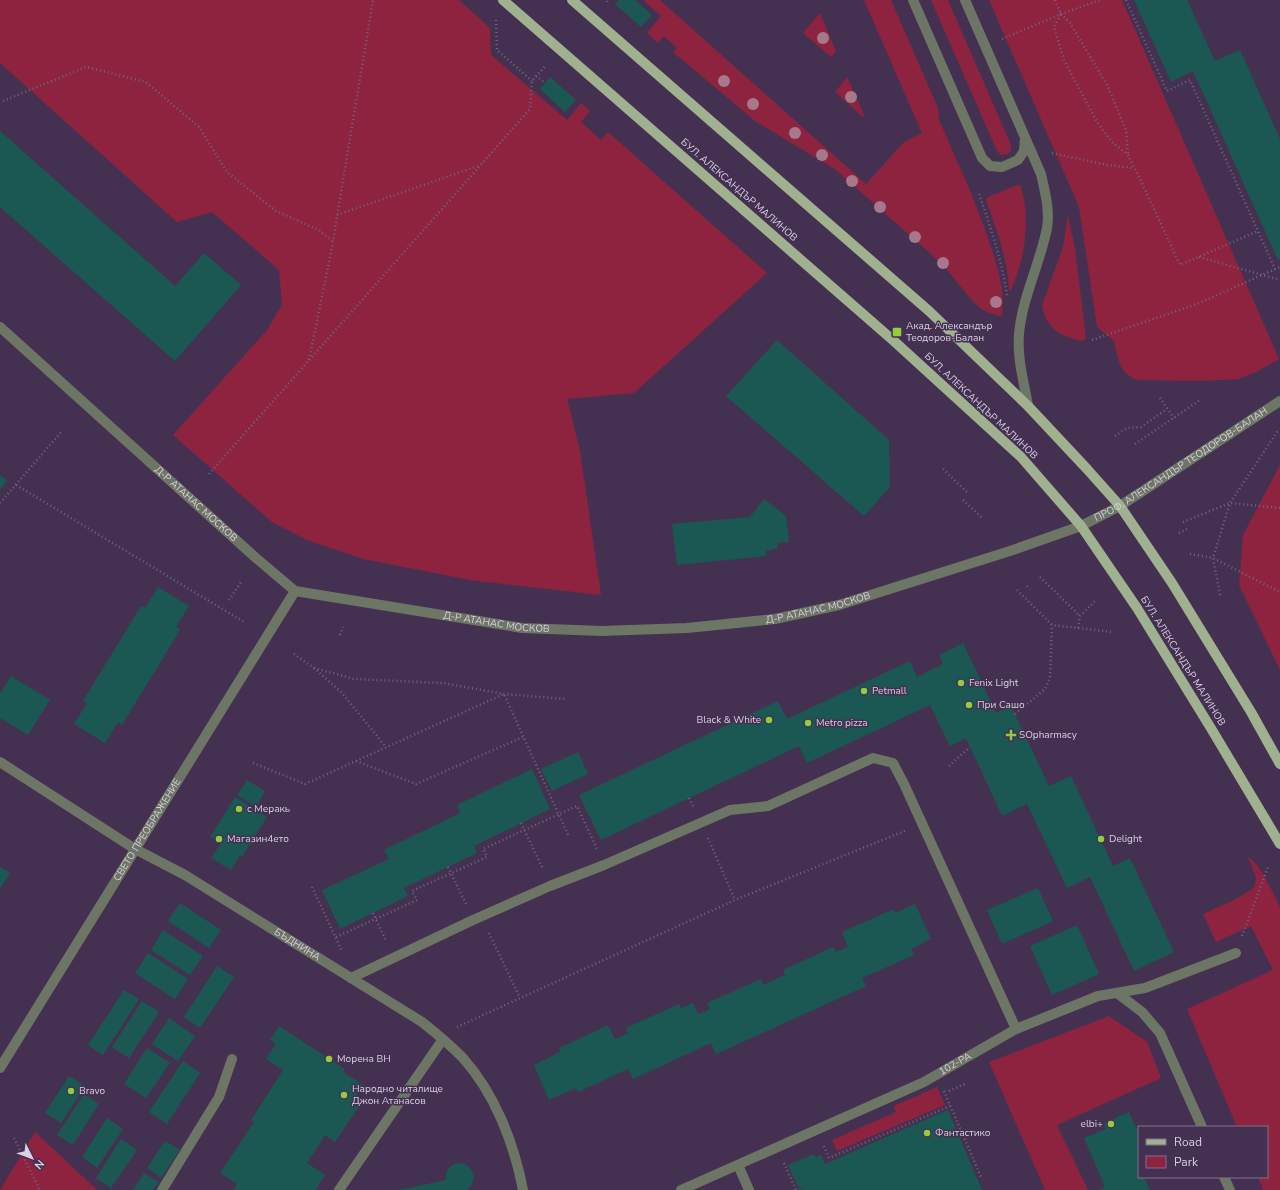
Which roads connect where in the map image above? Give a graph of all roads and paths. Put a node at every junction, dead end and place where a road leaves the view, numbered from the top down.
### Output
1 (373, 0) edge
2 (503, 0) edge
3 (572, 0) edge
4 (913, 0) edge
5 (965, 0) edge
6 (1055, 0) edge
7 (1100, 0) edge
8 (1126, 0) edge
9 (1061, 14) junction
10 (496, 20) dead end
11 (1002, 39) dead end
12 (546, 65) dead end
13 (536, 76) junction
14 (532, 81) junction
15 (545, 83) dead end
16 (3, 101) dead end
17 (1026, 137) junction
18 (1052, 153) dead end
19 (1128, 155) junction
20 (480, 166) junction
21 (1135, 168) junction
22 (979, 194) dead end
23 (337, 215) junction
24 (1258, 231) junction
25 (332, 241) junction
26 (1199, 257) junction
27 (1280, 267) edge
28 (1275, 270) junction
29 (1263, 275) junction
30 (1280, 280) edge
31 (1007, 298) dead end
32 (0, 327) edge
33 (1092, 340) dead end
34 (309, 360) junction
35 (1160, 398) dead end
36 (1200, 400) dead end
37 (1280, 401) edge
38 (1028, 406) junction
39 (1167, 409) junction
40 (1174, 418) junction
41 (1279, 429) dead end
42 (62, 432) dead end
43 (1115, 436) dead end
44 (1135, 444) dead end
45 (943, 469) dead end
46 (209, 474) dead end
47 (16, 485) junction
48 (969, 494) dead end
49 (963, 500) dead end
50 (1230, 503) junction
51 (0, 504) edge
52 (1120, 506) junction
53 (1280, 508) edge
54 (982, 518) dead end
55 (1183, 522) dead end
56 (1081, 526) junction
57 (1187, 529) dead end
58 (1179, 533) dead end
59 (1190, 554) dead end
60 (1212, 558) junction
61 (1040, 577) dead end
62 (241, 582) dead end
63 (1027, 586) dead end
64 (1030, 589) dead end
65 (1017, 590) dead end
66 (295, 591) junction
67 (1280, 592) edge
68 (1220, 595) dead end
69 (229, 600) dead end
70 (1095, 601) dead end
71 (1080, 616) junction
72 (244, 622) dead end
73 (1052, 625) junction
74 (343, 627) dead end
75 (1078, 628) junction
76 (1113, 632) dead end
77 (340, 635) dead end
78 (294, 654) dead end
79 (314, 668) junction
80 (504, 694) junction
81 (565, 699) dead end
82 (1015, 714) dead end
83 (523, 737) junction
84 (386, 747) junction
85 (970, 747) dead end
86 (355, 761) junction
87 (0, 762) edge
88 (253, 763) dead end
89 (1280, 764) edge
90 (949, 766) dead end
91 (689, 798) dead end
92 (558, 814) junction
93 (521, 823) dead end
94 (701, 823) junction
95 (922, 824) junction
96 (524, 830) junction
97 (569, 837) dead end
98 (1280, 844) edge
99 (135, 849) junction
100 (604, 865) junction
101 (448, 867) dead end
102 (1268, 868) dead end
103 (451, 873) junction
104 (550, 886) junction
105 (312, 887) dead end
106 (736, 900) junction
107 (373, 913) dead end
108 (477, 918) junction
109 (376, 919) junction
110 (336, 937) junction
111 (386, 941) dead end
112 (1236, 953) joint
113 (345, 957) dead end
114 (351, 978) junction
115 (1118, 993) junction
116 (520, 998) junction
117 (454, 1029) dead end
118 (1016, 1029) junction
119 (443, 1039) junction
120 (232, 1059) dead end
121 (0, 1068) edge
122 (967, 1083) dead end
123 (941, 1085) dead end
124 (953, 1089) dead end
125 (950, 1106) junction
126 (1202, 1126) edge
127 (14, 1138) dead end
128 (823, 1144) dead end
129 (782, 1158) dead end
130 (738, 1165) junction
131 (982, 1177) dead end
132 (1224, 1178) edge
133 (40, 1190) edge
134 (162, 1190) edge
135 (339, 1190) edge
136 (523, 1190) edge
137 (681, 1190) edge
138 (749, 1190) edge
139 (796, 1190) edge
140 (1230, 1190) edge

1 - 23 path
2 - 56 main road, БУЛ. АЛЕКСАНДЪР МАЛИНОВ
3 - 38 main road
4 - 17 street
5 - 17 street
6 - 9 path
7 - 9 path
8 - 24 path
9 - 11 path
9 - 19 path
9 - 19 path
10 - 14 path
12 - 13 path
13 - 14 path
13 - 15 path
14 - 20 path
16 - 25 path
17 - 38 street
18 - 21 path
19 - 21 path
20 - 23 path
20 - 34 path
21 - 26 path
22 - 31 path
23 - 25 path
24 - 26 path
24 - 28 path
25 - 34 path
26 - 29 path
27 - 28 path
28 - 29 path
29 - 30 path
29 - 33 path
32 - 66 street, Д-Р АТАНАС МОСКОВ
34 - 46 path
35 - 39 path
36 - 40 path
37 - 52 street, ПРОФ. АЛЕКСАНДЪР ТЕОДОРОВ-БАЛАН
38 - 52 main road
39 - 40 path
39 - 43 path
40 - 44 path
41 - 50 path
42 - 47 path
45 - 48 path
47 - 51 path
47 - 72 path
49 - 54 path
50 - 53 path
50 - 55 path
50 - 60 path
52 - 56 street, ПРОФ. АЛЕКСАНДЪР ТЕОДОРОВ-БАЛАН
52 - 89 main road
56 - 66 street, Д-Р АТАНАС МОСКОВ
56 - 98 main road, БУЛ. АЛЕКСАНДЪР МАЛИНОВ
57 - 58 path
59 - 60 path
60 - 67 path
60 - 68 path
61 - 71 path
62 - 69 path
63 - 64 path
65 - 73 path
66 - 99 street, СВЕТО ПРЕОБРАЖЕНИЕ
70 - 71 path
71 - 75 path
73 - 75 path
73 - 82 path
74 - 77 path
75 - 76 path
78 - 79 path
79 - 80 path
79 - 84 path
80 - 81 path
80 - 83 path
80 - 84 path
83 - 86 path
83 - 92 path
84 - 86 path
85 - 90 path
86 - 88 path
87 - 99 street, БЪДНИНА
91 - 94 path
92 - 96 path
92 - 97 path
92 - 100 path
93 - 96 path
94 - 95 street
94 - 100 street
94 - 106 path
95 - 106 path
95 - 118 street
96 - 103 path
96 - 104 path
99 - 114 street, БЪДНИНА
99 - 121 street, СВЕТО ПРЕОБРАЖЕНИЕ
100 - 104 street
101 - 103 path
102 - 112 path
103 - 108 path
103 - 109 path
104 - 108 street
105 - 110 path
106 - 116 path
107 - 109 path
108 - 114 street
108 - 116 path
109 - 110 path
109 - 111 path
110 - 113 path
112 - 115 street, 102-РА
114 - 119 street, БЪДНИНА
115 - 118 street, 102-РА
115 - 126 street
116 - 117 path
118 - 130 street, 102-РА
119 - 135 street
119 - 136 street, БЪДНИНА
120 - 134 street
122 - 124 path
123 - 125 path
125 - 128 path
125 - 131 path
127 - 133 path
129 - 139 path
130 - 137 street, 102-РА
130 - 138 street
132 - 140 street

